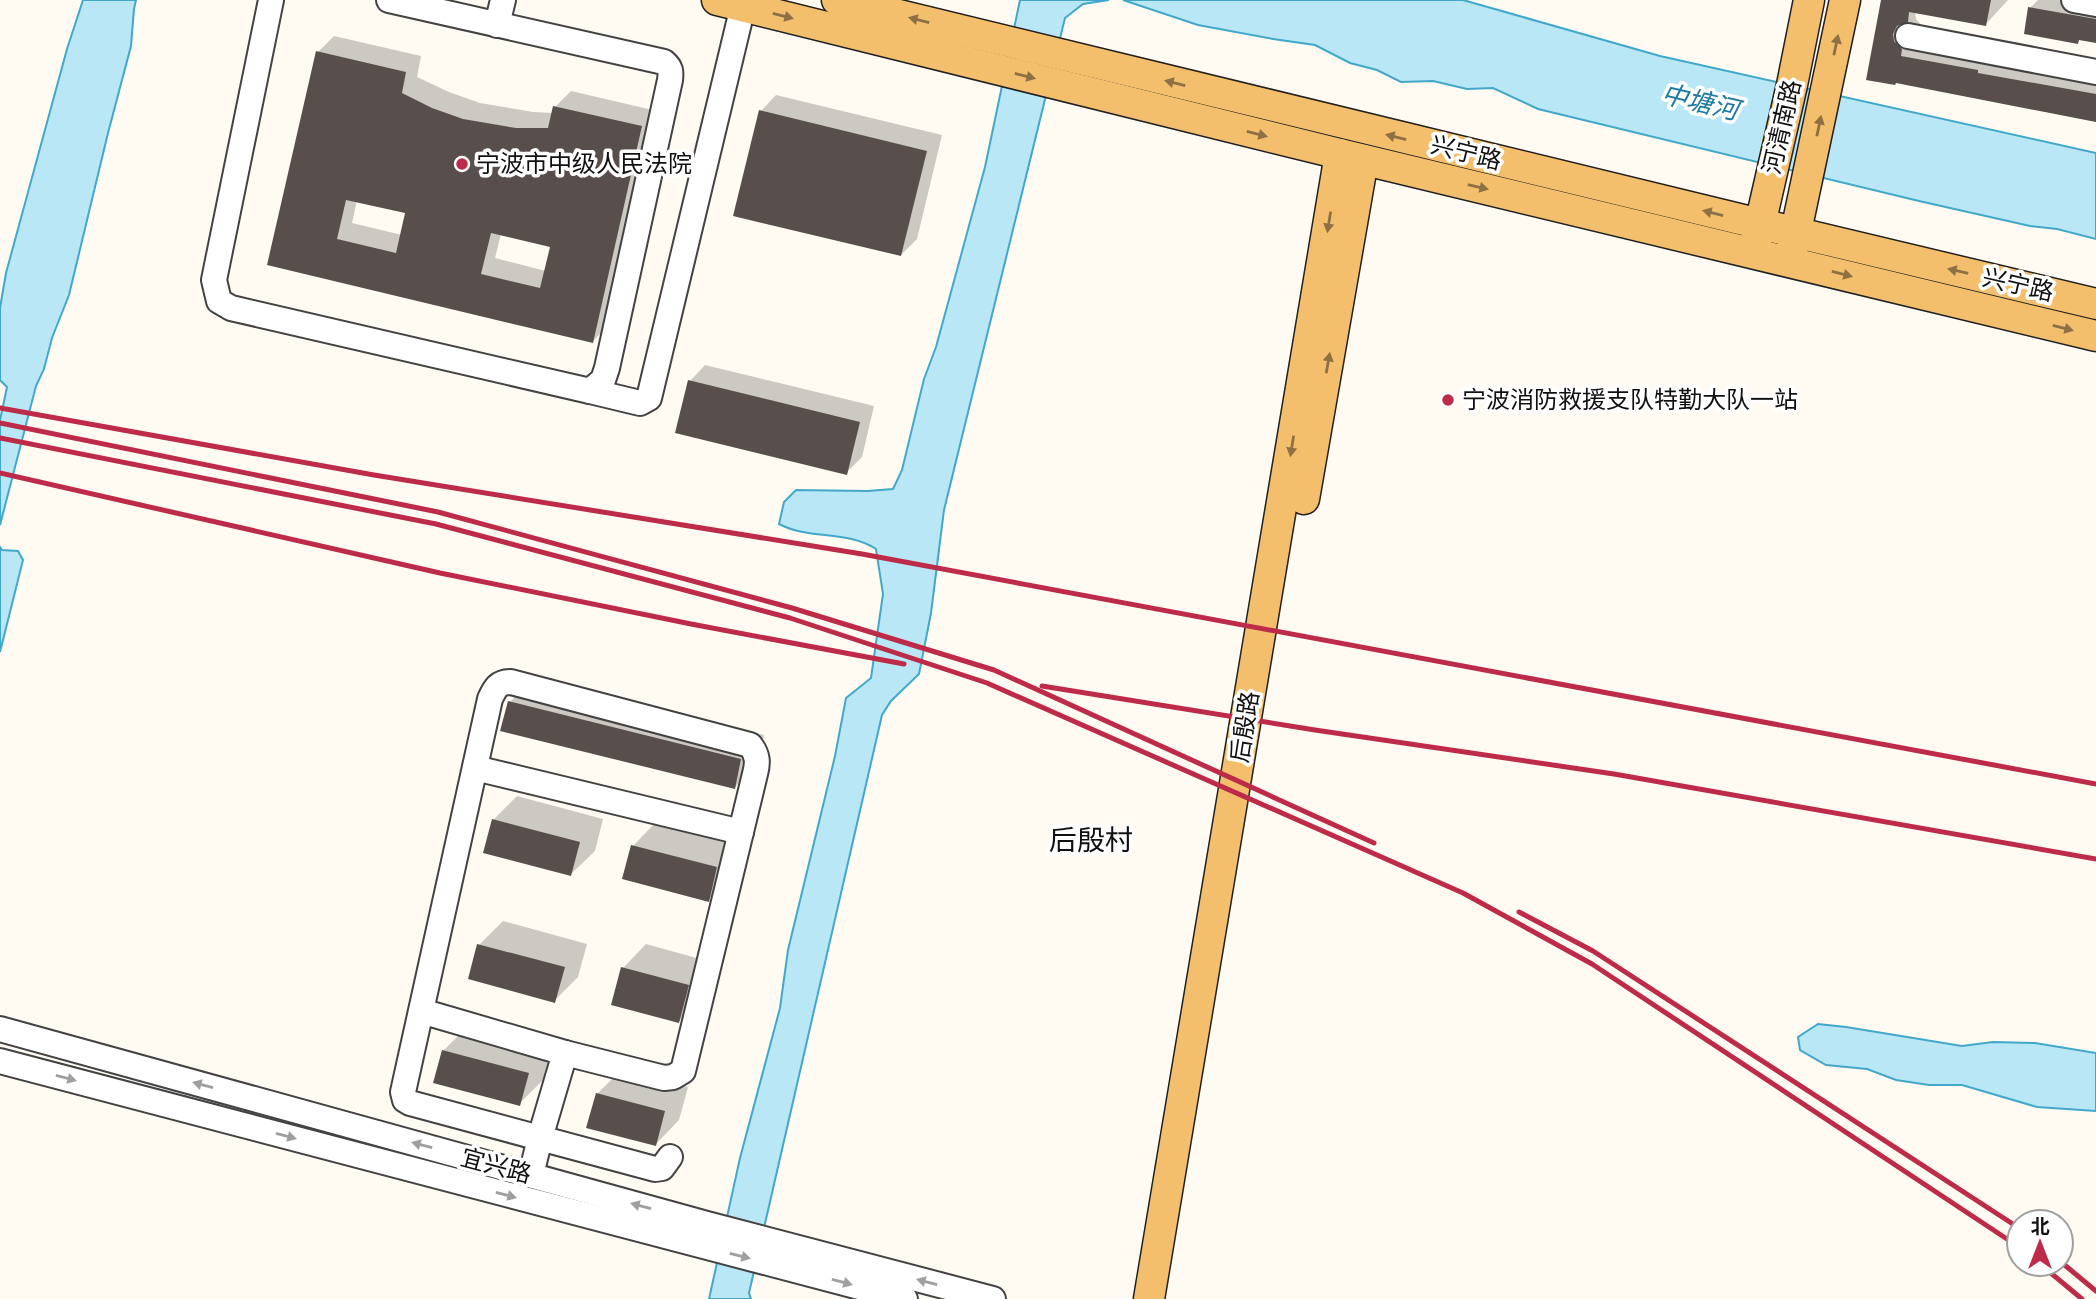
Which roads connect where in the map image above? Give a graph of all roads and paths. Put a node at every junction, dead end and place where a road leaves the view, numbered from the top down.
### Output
1 (271, 0) edge
2 (389, 0) edge
3 (503, 0) edge
4 (837, 0) edge
5 (1809, 0) edge
6 (1845, 0) edge
7 (2076, 0) edge
8 (730, 3) edge
9 (2096, 4) edge
10 (497, 25) junction
11 (1908, 36) dead end
12 (982, 50) junction
13 (2096, 72) edge
14 (1352, 157) junction
15 (1796, 232) junction
16 (1756, 238) junction
17 (1789, 261) junction
18 (2096, 304) edge
19 (2096, 336) edge
20 (590, 391) junction
21 (475, 768) junction
22 (741, 832) junction
23 (421, 1011) junction
24 (0, 1029) edge
25 (565, 1053) junction
26 (0, 1061) edge
27 (540, 1138) junction
28 (670, 1157) dead end
29 (531, 1175) junction
30 (705, 1236) junction
31 (779, 1255) junction
32 (905, 1299) edge
33 (993, 1299) edge
34 (1149, 1299) edge
35 (1163, 1299) edge

1 - 20 street
2 - 10 street
3 - 10 street
12 -> 4 main road, 兴宁路
5 - 16 main road, 河清南路
15 -> 6 main road, 河清南路
7 - 9 street
8 -> 12 main road
8 - 20 street
10 - 20 street
11 - 13 street
12 -> 14 main road
16 -> 12 main road, 兴宁路
14 -> 16 main road
14 -> 34 main road, 后殷路
35 -> 14 main road, 后殷路
15 - 16 main road, 兴宁路
15 - 17 main road, 河清南路
18 -> 15 main road, 兴宁路
16 - 17 main road
17 -> 19 main road
21 - 22 street
21 - 22 street
21 - 23 street
22 - 25 street
23 - 25 street
23 - 27 street
29 -> 24 street, 宜兴路
25 - 27 street
26 -> 30 street, 宜兴路
27 - 28 street
27 - 29 street
30 -> 29 street, 宜兴路
30 - 31 street, 宜兴路
31 -> 32 street, 宜兴路
33 -> 31 street, 宜兴路

